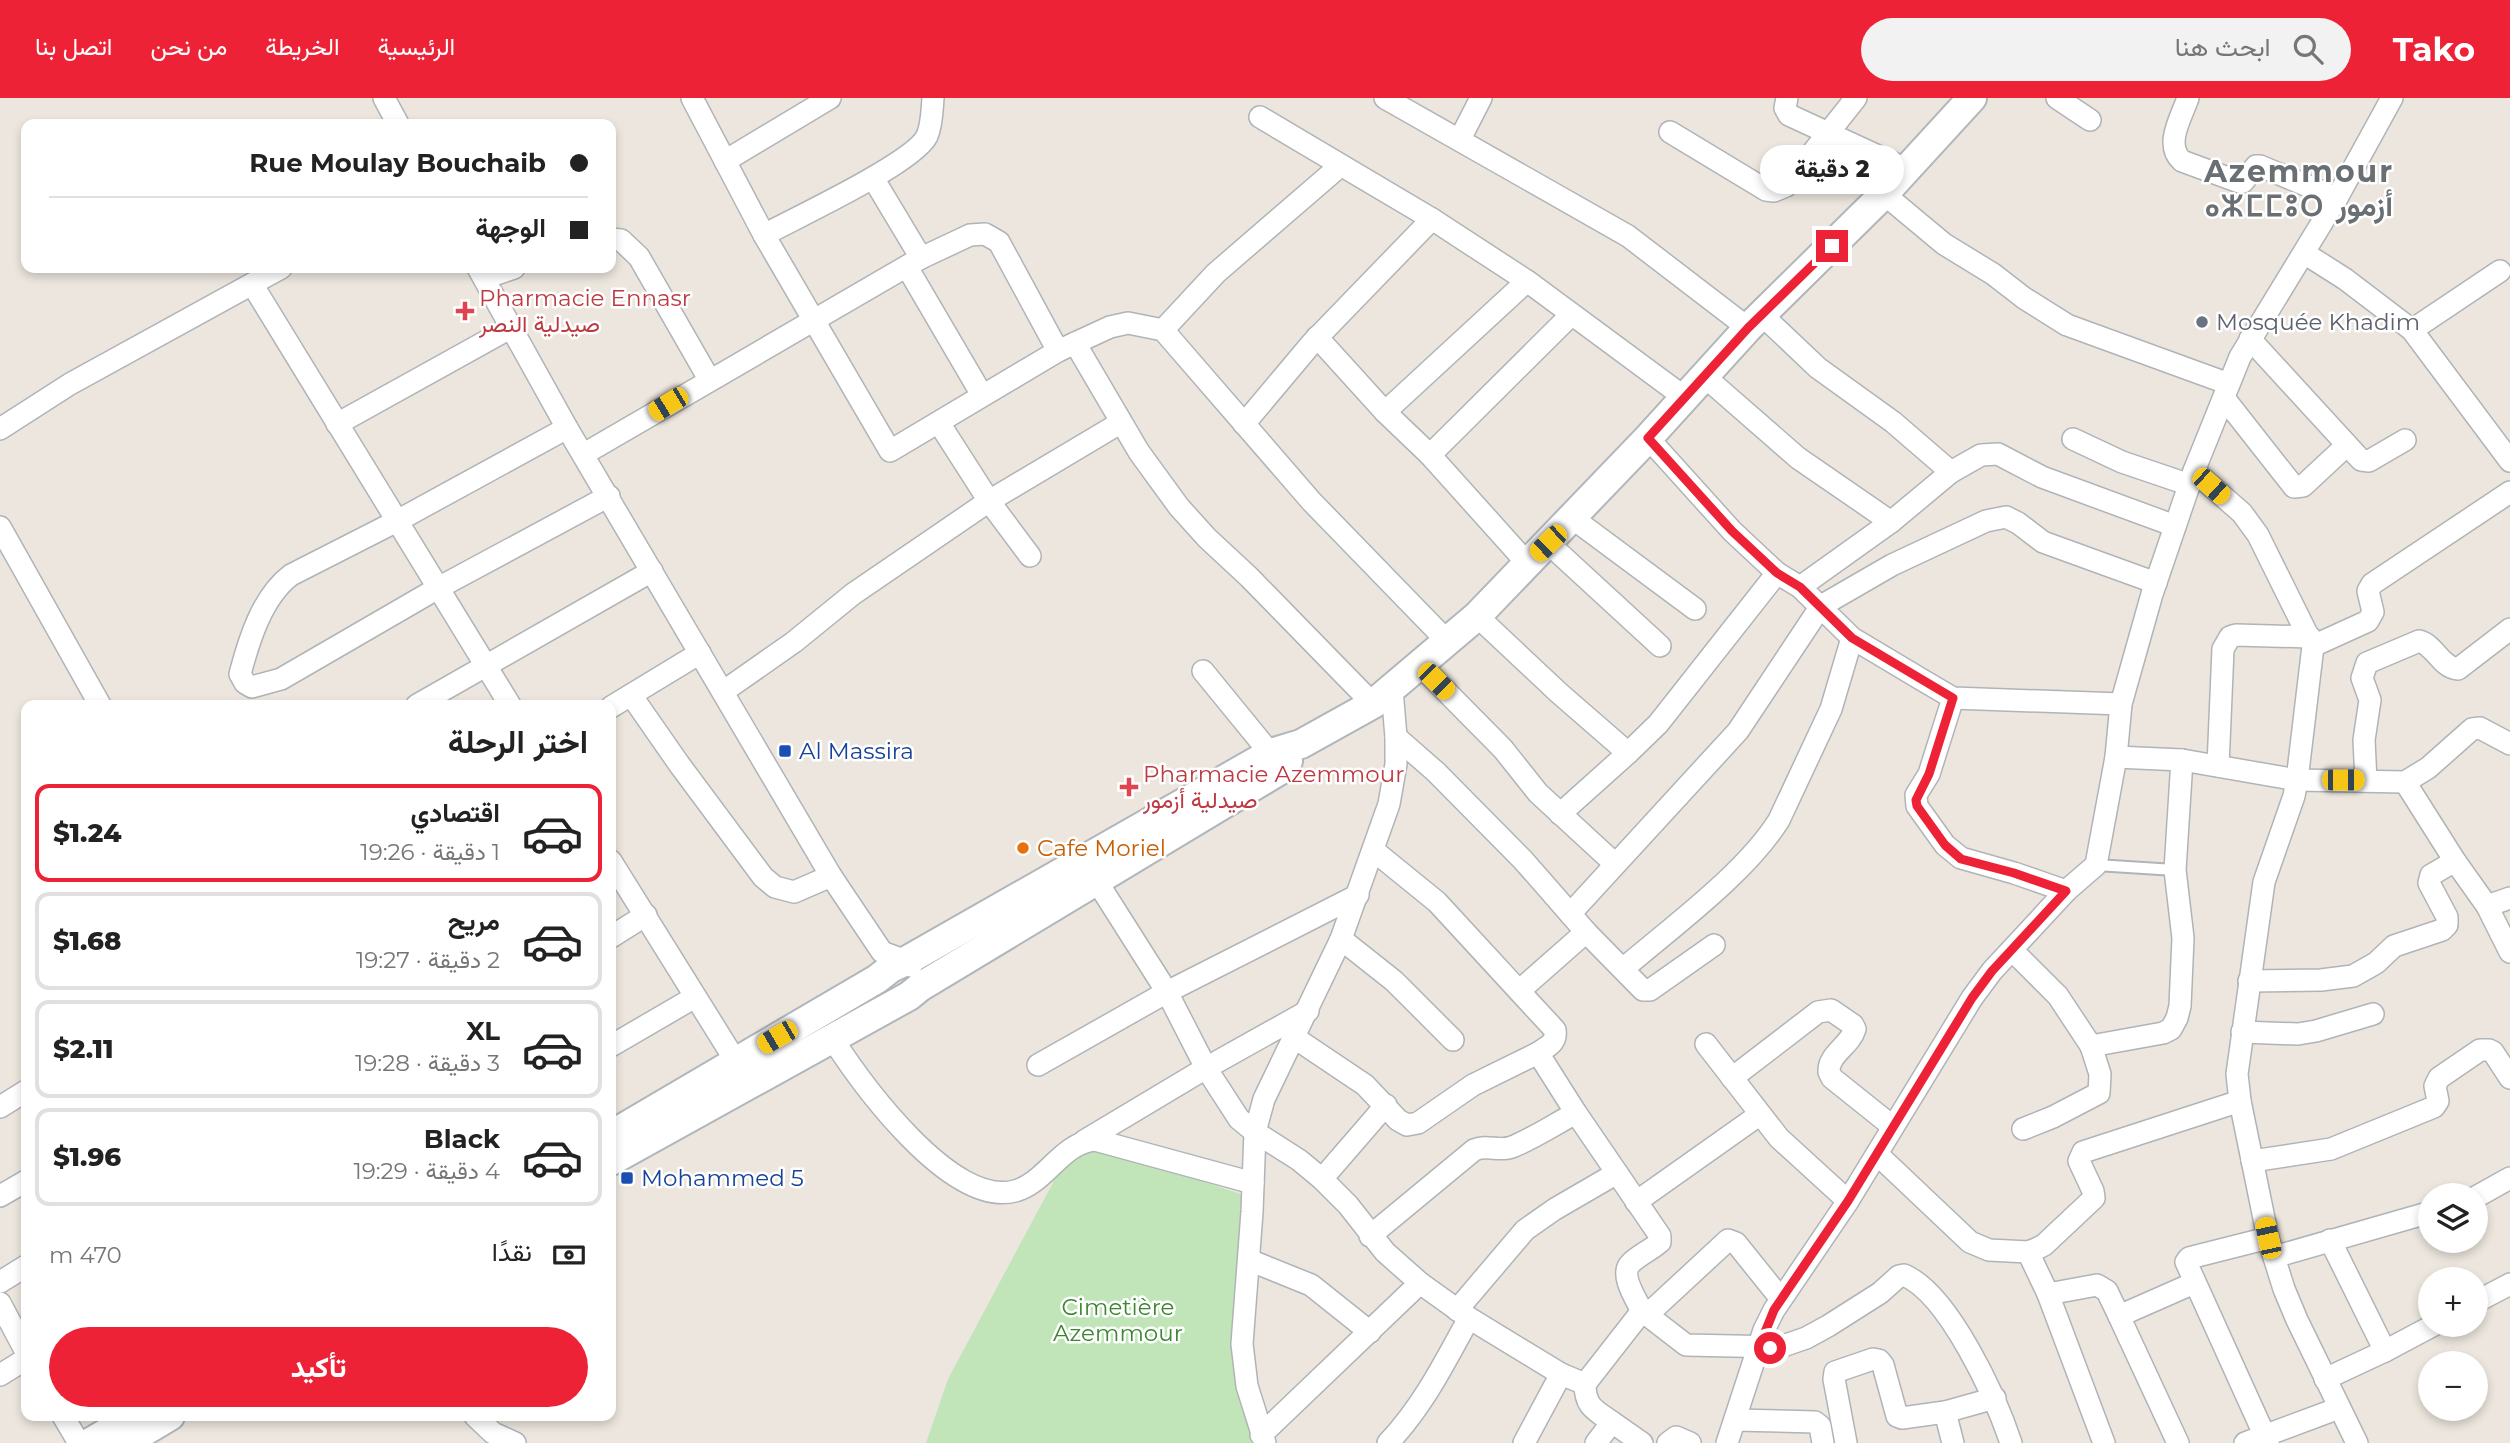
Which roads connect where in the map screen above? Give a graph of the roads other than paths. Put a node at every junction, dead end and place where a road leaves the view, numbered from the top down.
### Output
1 (384, 98) edge
2 (692, 98) edge
3 (830, 98) edge
4 (933, 98) edge
5 (1385, 98) edge
6 (1481, 98) edge
7 (1787, 98) edge
8 (1856, 98) edge
9 (1972, 98) edge
10 (2057, 98) edge
11 (2188, 98) edge
12 (2392, 98) edge
13 (1260, 117) dead end
14 (395, 119) edge
15 (2090, 120) dead end
16 (1670, 132) dead end
17 (1828, 135) junction
18 (1460, 139) junction
19 (725, 161) junction
20 (1340, 166) junction
21 (1906, 169) junction
22 (873, 178) junction
23 (1884, 194) junction
24 (2337, 198) junction
25 (1432, 219) junction
26 (764, 234) junction
27 (616, 240) edge
28 (2304, 253) junction
29 (914, 263) junction
30 (2500, 271) dead end
31 (272, 273) edge
32 (481, 273) edge
33 (1527, 281) junction
34 (252, 284) junction
35 (1571, 315) junction
36 (813, 320) junction
37 (1755, 322) junction
38 (512, 327) junction
39 (1163, 330) junction
40 (2412, 330) junction
41 (1317, 338) junction
42 (2250, 339) junction
43 (1067, 347) junction
44 (1704, 376) junction
45 (709, 379) junction
46 (2226, 391) junction
47 (982, 396) junction
48 (1684, 397) junction
49 (1385, 412) junction
50 (939, 423) junction
51 (1120, 423) junction
52 (337, 424) junction
53 (1244, 424) junction
54 (567, 428) junction
55 (0, 429) edge
56 (1648, 438) junction
57 (2073, 439) dead end
58 (2405, 440) dead end
59 (2347, 445) junction
60 (584, 454) junction
61 (1430, 456) junction
62 (2510, 461) edge
63 (1951, 472) junction
64 (2192, 478) junction
65 (2510, 492) edge
66 (609, 496) junction
67 (989, 501) junction
68 (1571, 517) junction
69 (397, 521) junction
70 (1891, 522) junction
71 (2175, 526) junction
72 (0, 527) edge
73 (1548, 543) junction
74 (1031, 556) dead end
75 (1527, 563) junction
76 (652, 571) junction
77 (1777, 573) junction
78 (2156, 583) junction
79 (1800, 587) junction
80 (438, 588) junction
81 (1821, 606) junction
82 (1695, 608) dead end
83 (1477, 616) junction
84 (2510, 629) edge
85 (1852, 638) junction
86 (1447, 641) junction
87 (2312, 641) junction
88 (1660, 646) dead end
89 (700, 653) junction
90 (1419, 664) junction
91 (486, 665) junction
92 (1203, 671) dead end
93 (724, 691) junction
94 (631, 695) junction
95 (1383, 697) junction
96 (1953, 698) junction
97 (97, 700) edge
98 (426, 700) edge
99 (507, 700) edge
100 (616, 704) edge
101 (2121, 704) junction
102 (1396, 737) junction
103 (2510, 744) edge
104 (1628, 753) junction
105 (2116, 757) junction
106 (1277, 761) junction
107 (2182, 761) junction
108 (2218, 766) junction
109 (2298, 780) junction
110 (2366, 780) junction
111 (2405, 782) junction
112 (1560, 814) junction
113 (1373, 850) junction
114 (2455, 861) junction
115 (1615, 864) junction
116 (2096, 865) junction
117 (616, 869) edge
118 (2175, 870) junction
119 (1090, 871) junction
120 (831, 876) junction
121 (2066, 891) junction
122 (1358, 895) junction
123 (2510, 898) edge
124 (2487, 906) junction
125 (1570, 914) junction
126 (646, 915) junction
127 (1586, 932) junction
128 (616, 934) edge
129 (1341, 939) junction
130 (1714, 945) dead end
131 (2012, 950) junction
132 (2510, 952) edge
133 (888, 964) junction
134 (1623, 969) junction
135 (2249, 981) junction
136 (920, 987) junction
137 (1519, 991) junction
138 (1167, 992) junction
139 (695, 997) junction
140 (893, 1003) junction
141 (1308, 1011) junction
142 (2374, 1014) dead end
143 (2242, 1032) junction
144 (832, 1038) junction
145 (1295, 1038) junction
146 (1453, 1040) dead end
147 (616, 1043) edge
148 (1706, 1044) dead end
149 (2091, 1046) junction
150 (1538, 1053) junction
151 (735, 1060) junction
152 (1038, 1065) dead end
153 (1206, 1068) junction
154 (1732, 1078) junction
155 (2510, 1078) edge
156 (21, 1094) edge
157 (2240, 1101) junction
158 (1386, 1105) junction
159 (0, 1107) edge
160 (1576, 1113) junction
161 (1759, 1115) junction
162 (1892, 1126) junction
163 (2023, 1129) dead end
164 (616, 1132) edge
165 (1255, 1132) junction
166 (1084, 1141) junction
167 (1877, 1154) junction
168 (616, 1158) edge
169 (2252, 1161) junction
170 (1617, 1173) junction
171 (2510, 1178) edge
172 (1322, 1179) junction
173 (21, 1184) edge
174 (1253, 1184) junction
175 (2488, 1190) edge
176 (0, 1196) edge
177 (1848, 1201) junction
178 (1636, 1202) junction
179 (2418, 1216) edge
180 (1370, 1236) junction
181 (2330, 1240) junction
182 (2271, 1247) junction
183 (2028, 1252) junction
184 (1249, 1260) junction
185 (21, 1269) edge
186 (0, 1282) edge
187 (1420, 1283) junction
188 (2194, 1283) junction
189 (2510, 1284) edge
190 (2048, 1294) junction
191 (2488, 1296) edge
192 (1781, 1299) junction
193 (0, 1303) edge
194 (1644, 1313) junction
195 (1463, 1314) junction
196 (2119, 1316) junction
197 (1370, 1332) junction
198 (2418, 1333) edge
199 (21, 1343) edge
200 (1759, 1347) junction
201 (2385, 1351) junction
202 (21, 1362) edge
203 (1561, 1374) junction
204 (0, 1375) edge
205 (2325, 1379) junction
206 (1585, 1384) junction
207 (1995, 1398) junction
208 (2339, 1408) junction
209 (1945, 1412) junction
210 (1736, 1420) junction
211 (66, 1421) edge
212 (126, 1421) edge
213 (162, 1421) edge
214 (477, 1421) edge
215 (1612, 1422) junction
216 (485, 1438) edge
217 (1263, 1439) edge
218 (1401, 1439) edge
219 (2259, 1441) edge
220 (79, 1443) edge
221 (89, 1443) edge
222 (125, 1443) edge
223 (515, 1443) edge
224 (1524, 1443) edge
225 (1596, 1443) edge
226 (1642, 1443) edge
227 (1668, 1443) edge
228 (1690, 1443) edge
229 (1727, 1443) edge
230 (1823, 1443) edge
231 (1846, 1443) edge
232 (1953, 1443) edge
233 (2011, 1443) edge
234 (2104, 1443) edge
235 (2178, 1443) edge
236 (2357, 1443) edge

1 - 14 street
2 - 19 street
3 - 19 street
4 - 22 street
5 - 18 street
6 - 18 street
7 - 17 street
8 - 17 street
9 - 21 main road
10 - 15 street
11 - 24 street
12 - 24 street
13 - 20 street
16 - 17 street
17 - 21 street
18 - 37 street
19 - 26 street
20 - 25 street
20 - 39 street
21 - 23 main road
22 - 26 street
22 - 29 street
23 - 37 main road
23 - 46 street
24 - 28 street
25 - 33 street
25 - 41 street
26 - 36 street
27 - 45 street
28 - 40 street
28 - 42 street
29 - 36 street
29 - 43 street
29 - 47 street
30 - 40 street
31 - 34 street
32 - 38 street
33 - 35 street
33 - 49 street
34 - 52 street
34 - 55 street
35 - 48 street
35 - 61 street
36 - 45 street
36 - 50 street
37 - 44 main road
37 - 63 street
38 - 52 street
38 - 54 street
39 - 43 street
39 - 53 street
40 - 62 street
41 - 49 street
41 - 53 street
42 - 46 street
42 - 59 street
43 - 47 street
43 - 51 street
44 - 48 main road
44 - 70 street
45 - 60 street
46 - 59 street
46 - 64 street
47 - 50 street
48 - 56 main road
49 - 61 street
50 - 67 street
51 - 67 street
51 - 95 street
52 - 69 street
53 - 86 street
54 - 60 street
54 - 69 street
56 - 68 main road
56 - 77 street
57 - 64 street
58 - 59 street
60 - 66 street
61 - 75 street
63 - 70 street
63 - 71 street
64 - 71 street
64 - 87 street
65 - 87 street
66 - 76 street
66 - 80 street
67 - 74 street
67 - 93 street
68 - 73 main road
68 - 82 street
69 - 80 street
69 - 80 street
70 - 79 street
71 - 78 street
72 - 97 street
73 - 75 main road
73 - 88 street
75 - 83 main road
76 - 89 street
76 - 91 street
77 - 79 street
77 - 104 street
78 - 81 street
78 - 101 street
79 - 81 street
80 - 91 street
81 - 85 street
81 - 115 street
83 - 86 main road
83 - 104 street
84 - 110 street
85 - 96 street
85 - 134 street
86 - 90 main road
87 - 108 street
87 - 109 street
89 - 93 street
89 - 94 street
90 - 95 main road
90 - 112 street
91 - 98 street
91 - 99 street
92 - 106 street
93 - 120 street
94 - 100 street
94 - 120 street
95 - 102 street
95 - 106 main road
96 - 101 street
96 - 121 street
101 - 105 street
102 - 113 street
102 - 125 street
103 - 111 street
104 - 112 street
105 - 107 street
105 - 116 street
106 - 119 main road
107 - 108 street
107 - 118 street
108 - 109 street
109 - 110 street
109 - 135 street
110 - 111 street
111 - 114 street
112 - 115 street
113 - 122 street
113 - 137 street
114 - 124 street
114 - 135 street
115 - 125 street
116 - 118 lane
116 - 121 street
117 - 126 street
118 - 149 street
119 - 133 main road
119 - 136 main road
119 - 138 street
120 - 133 street
121 - 131 street
122 - 129 street
122 - 138 street
123 - 124 street
124 - 132 street
125 - 127 street
126 - 128 street
126 - 139 street
127 - 134 street
127 - 137 street
129 - 141 street
129 - 146 street
130 - 134 street
131 - 149 street
131 - 162 street
133 - 136 street
133 - 140 street
133 - 151 main road
135 - 143 street
136 - 140 main road
137 - 150 street
138 - 152 street
138 - 153 street
139 - 147 street
139 - 151 street
140 - 144 main road
141 - 145 street
141 - 153 street
142 - 143 street
143 - 157 street
144 - 166 street
144 - 168 main road
145 - 158 street
145 - 165 street
148 - 154 street
149 - 163 street
150 - 158 street
150 - 160 street
151 - 164 main road
153 - 165 street
153 - 166 street
154 - 161 street
154 - 162 street
155 - 169 street
156 - 159 street
157 - 169 street
157 - 183 street
158 - 172 street
160 - 170 street
160 - 180 street
161 - 177 street
161 - 178 street
162 - 167 street
165 - 172 street
165 - 174 street
166 - 174 street
167 - 177 street
167 - 183 street
169 - 182 street
170 - 178 street
170 - 195 street
171 - 175 street
172 - 180 street
173 - 176 street
174 - 184 street
177 - 192 street
178 - 194 street
179 - 181 street
180 - 187 street
181 - 182 street
181 - 201 street
182 - 188 street
182 - 205 street
183 - 190 street
184 - 197 street
184 - 217 street
185 - 186 street
187 - 195 street
187 - 197 street
188 - 196 street
188 - 219 street
189 - 191 street
190 - 196 street
190 - 234 street
192 - 194 street
192 - 200 street
193 - 199 street
194 - 200 street
194 - 206 street
195 - 203 street
195 - 218 street
196 - 235 street
197 - 217 street
198 - 201 street
200 - 207 street
200 - 210 street
201 - 205 street
202 - 204 street
203 - 206 street
203 - 224 street
205 - 208 street
206 - 215 street
207 - 209 street
207 - 233 street
208 - 219 street
208 - 236 street
209 - 231 street
209 - 232 street
210 - 229 street
210 - 230 street
211 - 220 street
212 - 221 main road
213 - 222 main road
214 - 216 street
215 - 225 street
215 - 226 street
216 - 223 street
227 - 228 street

